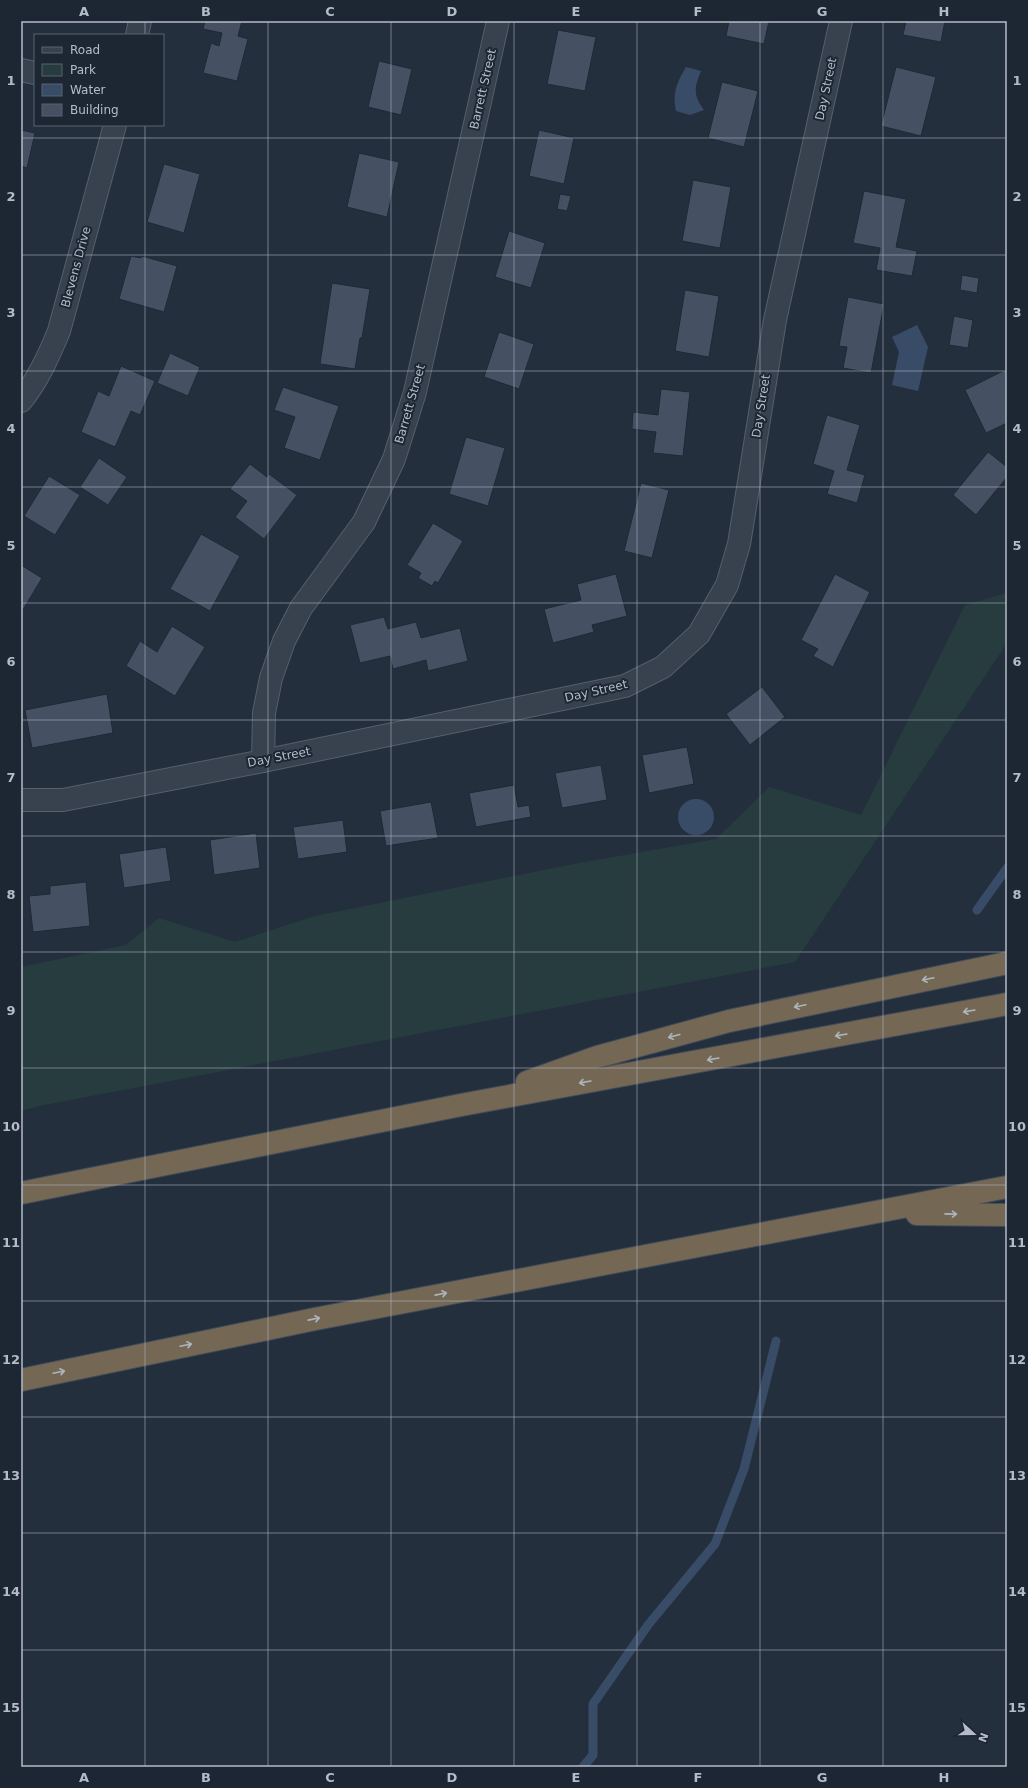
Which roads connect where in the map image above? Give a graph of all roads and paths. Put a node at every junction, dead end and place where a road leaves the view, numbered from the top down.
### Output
1 (140, 21) edge
2 (498, 21) edge
3 (841, 21) edge
4 (137, 34) edge
5 (21, 70) edge
6 (34, 73) edge
7 (115, 126) edge
8 (21, 401) edge
9 (263, 761) junction
10 (21, 800) edge
11 (1007, 963) edge
12 (1007, 1004) edge
13 (460, 1105) junction
14 (1007, 1187) edge
15 (21, 1193) edge
16 (870, 1213) junction
17 (1007, 1215) edge
18 (21, 1380) edge

1 - 4 street
2 - 9 street, Barrett Street
3 - 9 street, Day Street
5 - 6 street
7 - 8 street, Blevens Drive
9 - 10 street, Day Street
11 -> 13 highway
12 -> 13 highway
13 - 15 highway
14 - 16 highway
16 -> 17 highway
18 -> 16 highway

